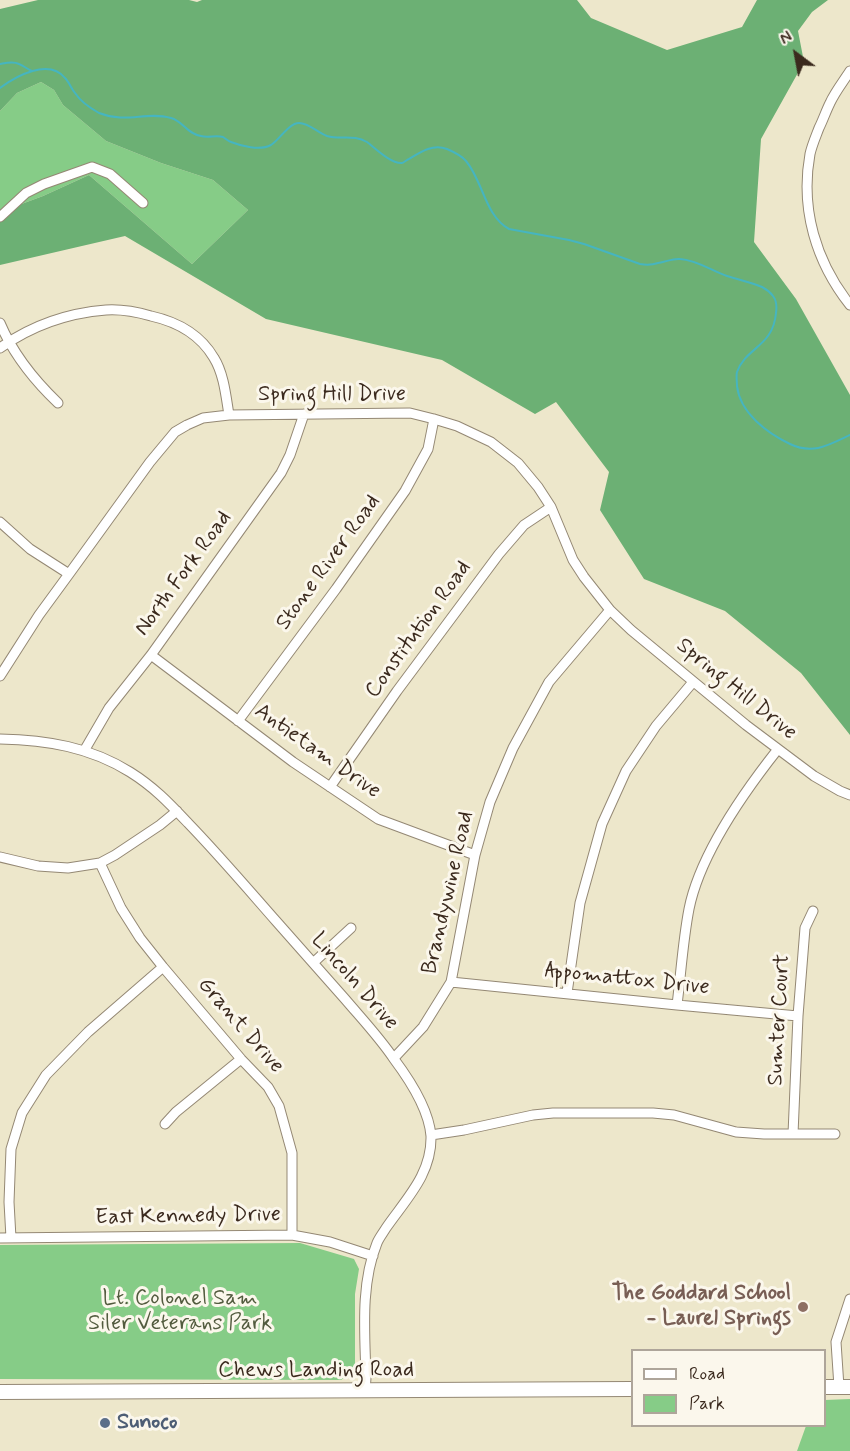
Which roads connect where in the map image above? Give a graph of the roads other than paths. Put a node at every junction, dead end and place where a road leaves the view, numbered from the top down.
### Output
1 (850, 72) edge
2 (143, 203) dead end
3 (0, 217) edge
4 (850, 305) edge
5 (0, 323) edge
6 (9, 342) junction
7 (0, 348) edge
8 (58, 403) dead end
9 (304, 414) junction
10 (229, 415) junction
11 (435, 418) junction
12 (551, 507) junction
13 (0, 522) edge
14 (69, 574) junction
15 (610, 610) junction
16 (151, 655) junction
17 (0, 676) edge
18 (693, 682) junction
19 (238, 721) junction
20 (0, 739) edge
21 (778, 749) junction
22 (84, 751) junction
23 (330, 787) junction
24 (850, 795) edge
25 (177, 812) junction
26 (475, 855) junction
27 (0, 857) edge
28 (100, 863) junction
29 (813, 911) dead end
30 (351, 928) dead end
31 (313, 963) junction
32 (163, 967) junction
33 (451, 982) junction
34 (567, 993) junction
35 (677, 1005) junction
36 (798, 1016) junction
37 (394, 1058) junction
38 (242, 1059) junction
39 (165, 1124) dead end
40 (793, 1134) junction
41 (835, 1134) dead end
42 (431, 1135) junction
43 (292, 1235) junction
44 (0, 1238) edge
45 (11, 1238) junction
46 (373, 1256) junction
47 (850, 1299) edge
48 (826, 1387) edge
49 (845, 1387) edge
50 (631, 1389) edge
51 (365, 1391) junction
52 (0, 1392) edge

1 - 4 street
2 - 3 street
5 - 6 street
6 - 7 street
6 - 8 street
6 - 10 street
9 - 10 street, Spring Hill Drive
9 - 11 street, Spring Hill Drive
9 - 16 street, North Fork Road
10 - 14 street, Spring Hill Drive
11 - 12 street, Spring Hill Drive
11 - 19 street, Stone River Road
12 - 15 street, Spring Hill Drive
12 - 23 street, Constitution Road
13 - 14 street
14 - 17 street, Spring Hill Drive
15 - 18 street, Spring Hill Drive
15 - 26 street, Brandywine Road
16 - 19 street, Antietam Drive
16 - 22 street, North Fork Road
18 - 21 street, Spring Hill Drive
18 - 34 street
19 - 23 street, Antietam Drive
20 - 22 street, Lincoln Drive
21 - 24 street, Spring Hill Drive
21 - 35 street
22 - 25 street, Lincoln Drive
23 - 26 street, Antietam Drive
25 - 28 street
25 - 31 street, Lincoln Drive
26 - 33 street, Brandywine Road
27 - 28 street
28 - 32 street, Grant Drive
29 - 36 street, Sumter Court
30 - 31 street
31 - 37 street, Lincoln Drive
32 - 38 street, Grant Drive
32 - 45 street
33 - 34 street, Appomattox Drive
33 - 37 street, Brandywine Road
34 - 35 street, Appomattox Drive
35 - 36 street, Appomattox Drive
36 - 40 street, Sumter Court
37 - 42 street, Lincoln Drive
38 - 39 street
38 - 43 street, Grant Drive
40 - 41 street
40 - 42 street
42 - 46 street, Lincoln Drive
43 - 45 street, East Kennedy Drive
43 - 46 street, East Kennedy Drive
44 - 45 street, East Kennedy Drive
46 - 51 street, Lincoln Drive
47 - 49 street
48 - 49 main road
50 - 51 main road, Chews Landing Road
51 - 52 main road, Chews Landing Road

